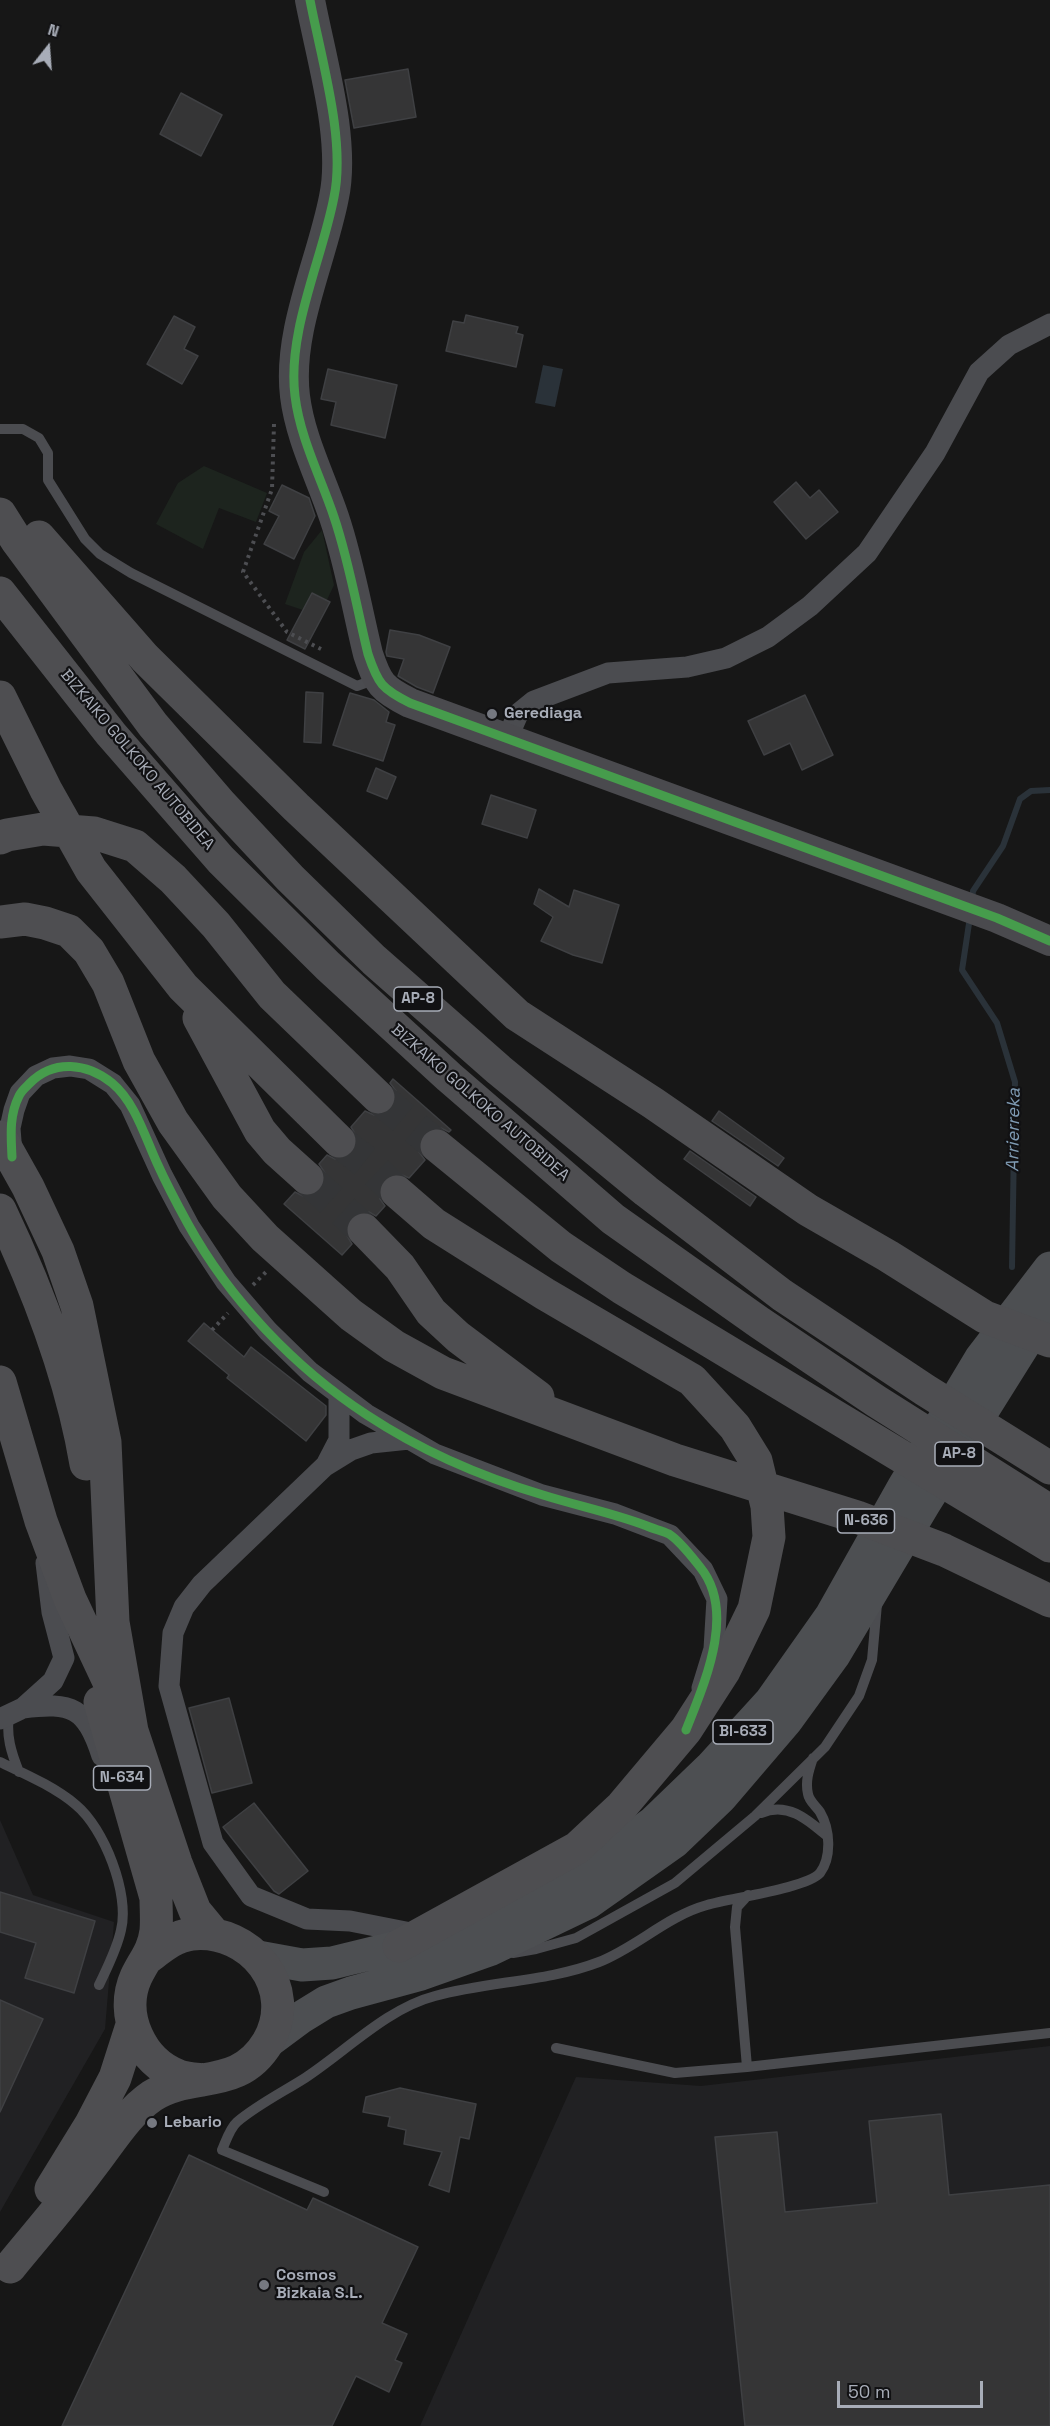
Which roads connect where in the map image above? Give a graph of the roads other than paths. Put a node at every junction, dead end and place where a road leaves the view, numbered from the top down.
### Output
1 (310, 0) edge
2 (1050, 324) edge
3 (0, 429) edge
4 (0, 491) edge
5 (0, 514) edge
6 (0, 593) edge
7 (378, 678) junction
8 (0, 697) edge
9 (507, 739) junction
10 (0, 838) edge
11 (0, 922) edge
12 (1050, 941) edge
13 (183, 987) junction
14 (378, 1097) tunnel mouth
15 (339, 1141) tunnel mouth
16 (437, 1146) tunnel mouth
17 (6, 1147) edge
18 (307, 1178) tunnel mouth
19 (397, 1192) tunnel mouth
20 (0, 1210) edge
21 (364, 1230) tunnel mouth
22 (1050, 1268) edge
23 (927, 1293) junction
24 (1050, 1310) edge
25 (1050, 1341) edge
26 (1050, 1359) edge
27 (0, 1382) edge
28 (339, 1394) junction
29 (600, 1432) junction
30 (409, 1439) junction
31 (325, 1466) junction
32 (1047, 1466) edge
33 (1050, 1511) edge
34 (41, 1521) junction
35 (1050, 1546) edge
36 (883, 1572) junction
37 (70, 1599) junction
38 (1050, 1601) edge
39 (112, 1622) junction
40 (11, 1714) edge
41 (686, 1730) junction
42 (132, 1731) junction
43 (813, 1758) junction
44 (0, 1762) edge
45 (19, 1772) junction
46 (755, 1816) junction
47 (133, 1819) junction
48 (827, 1836) junction
49 (750, 1894) junction
50 (214, 1934) junction
51 (410, 1940) junction
52 (258, 1957) junction
53 (149, 1958) junction
54 (453, 1962) junction
55 (99, 1985) dead end
56 (132, 2025) junction
57 (1050, 2033) edge
58 (269, 2041) junction
59 (556, 2048) dead end
60 (747, 2067) junction
61 (203, 2080) junction
62 (324, 2192) dead end
63 (5, 2275) edge

1 - 7 street
2 - 9 street
3 - 7 lane
4 - 23 highway
5 - 32 highway, AP-8
6 - 33 highway, BIZKAIKO GOLKOKO AUTOBIDEA / AP-8
7 - 9 street
8 - 13 highway
9 - 12 street
10 - 14 highway
11 - 29 highway
13 - 15 highway
13 - 18 highway
16 - 35 highway
17 - 28 street
17 - 39 highway
19 - 41 highway
20 - 39 highway
21 - 29 highway
22 - 51 main road, BI-633
23 - 25 highway
23 - 26 highway
24 - 36 main road, BI-633
27 - 34 highway, N-634
28 - 30 street
28 - 31 street
29 - 38 highway, N-636
30 - 31 street
30 - 41 street
31 - 51 street
34 - 37 highway, N-634
34 - 40 street
36 - 43 lane
36 - 54 main road, BI-633
37 - 42 highway, N-634
37 - 47 highway, N-634
39 - 42 highway
40 - 45 lane
40 - 47 street
41 - 51 highway
42 - 50 highway, N-634
43 - 46 lane
43 - 48 lane
44 - 45 lane
45 - 55 lane
46 - 48 lane
46 - 54 lane
47 - 53 highway, N-634
48 - 49 lane
49 - 60 lane
49 - 62 lane
50 - 52 highway, N-634
50 - 53 highway, N-634
51 - 52 main road, BI-633
52 - 58 highway, N-634
53 - 56 highway, N-634
54 - 58 main road, BI-633
56 - 61 highway, N-634
56 - 63 highway, N-634
57 - 60 lane
58 - 61 highway, N-634
59 - 60 lane
61 - 63 highway, N-634

